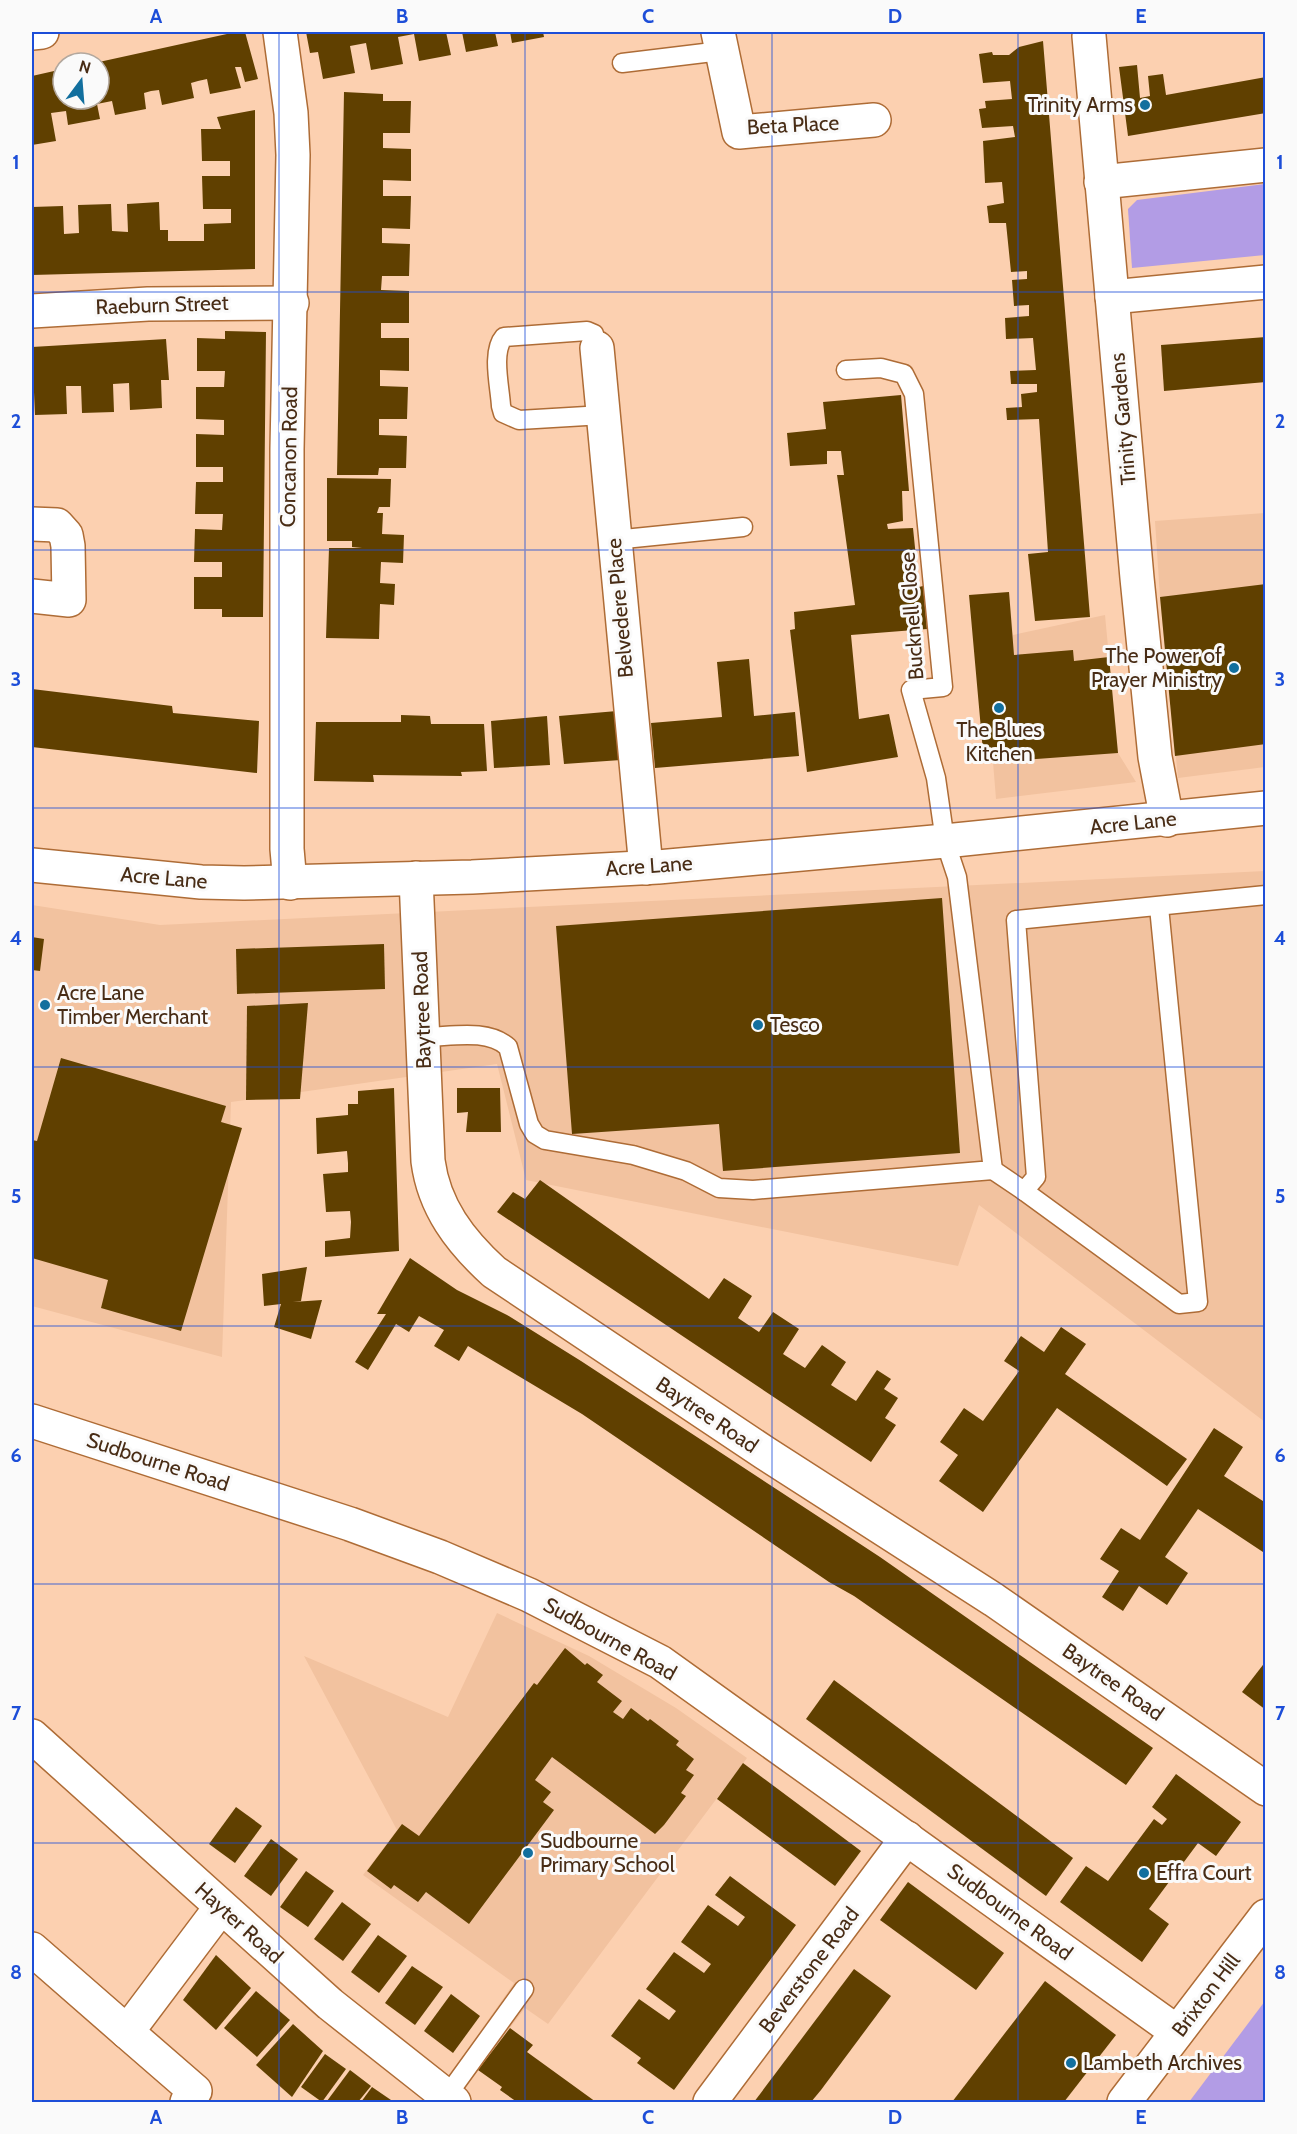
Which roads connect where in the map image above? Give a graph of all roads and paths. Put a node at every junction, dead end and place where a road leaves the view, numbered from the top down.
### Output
1 (42, 32) edge
2 (280, 32) edge
3 (32, 33) edge
4 (1089, 36) dead end
5 (720, 41) edge
6 (622, 63) dead end
7 (874, 120) dead end
8 (1266, 165) edge
9 (1101, 182) junction
10 (1266, 282) edge
11 (1112, 297) junction
12 (292, 303) junction
13 (32, 310) edge
14 (597, 348) joint
15 (846, 370) dead end
16 (603, 415) junction
17 (32, 524) edge
18 (743, 526) dead end
19 (614, 540) junction
20 (32, 596) edge
21 (1266, 808) edge
22 (1167, 820) junction
23 (945, 842) junction
24 (32, 865) edge
25 (646, 868) junction
26 (416, 878) junction
27 (290, 883) junction
28 (1266, 895) edge
29 (1159, 907) junction
30 (423, 1037) junction
31 (993, 1170) junction
32 (1024, 1191) junction
33 (32, 1421) edge
34 (32, 1736) edge
35 (1260, 1785) edge
36 (907, 1838) junction
37 (220, 1907) junction
38 (1266, 1916) edge
39 (32, 1949) edge
40 (524, 1989) dead end
41 (127, 2032) junction
42 (1177, 2032) junction
43 (450, 2100) edge
44 (187, 2103) edge
45 (710, 2103) edge
46 (1124, 2103) edge

1 - 3 main road
2 - 12 main road, Concanon Road
4 - 9 main road, Trinity Gardens
5 - 6 lane
5 - 7 main road, Beta Place
8 - 9 main road
9 - 11 main road, Trinity Gardens
10 - 11 main road
11 - 22 main road, Trinity Gardens
12 - 13 main road, Raeburn Street
12 - 27 main road, Concanon Road
14 - 16 main road, Belvedere Place
14 - 16 lane
15 - 23 lane, Bucknell Close
16 - 19 main road, Belvedere Place
17 - 20 main road
18 - 19 lane
19 - 25 main road, Belvedere Place
21 - 22 main road, Acre Lane
22 - 23 main road, Acre Lane
23 - 25 main road, Acre Lane
23 - 31 lane
24 - 27 main road, Acre Lane
25 - 26 main road, Acre Lane
26 - 27 main road, Acre Lane
26 - 30 main road, Baytree Road
28 - 29 lane
29 - 32 lane
29 - 32 lane
30 - 31 lane
30 - 35 main road, Baytree Road
31 - 32 lane
33 - 36 main road, Sudbourne Road
34 - 37 main road, Hayter Road
36 - 42 main road, Sudbourne Road
36 - 45 main road, Beverstone Road
37 - 41 main road
37 - 43 main road, Hayter Road
38 - 42 main road, Brixton Hill
39 - 41 main road
40 - 43 lane
41 - 44 main road
42 - 46 main road, Brixton Hill

